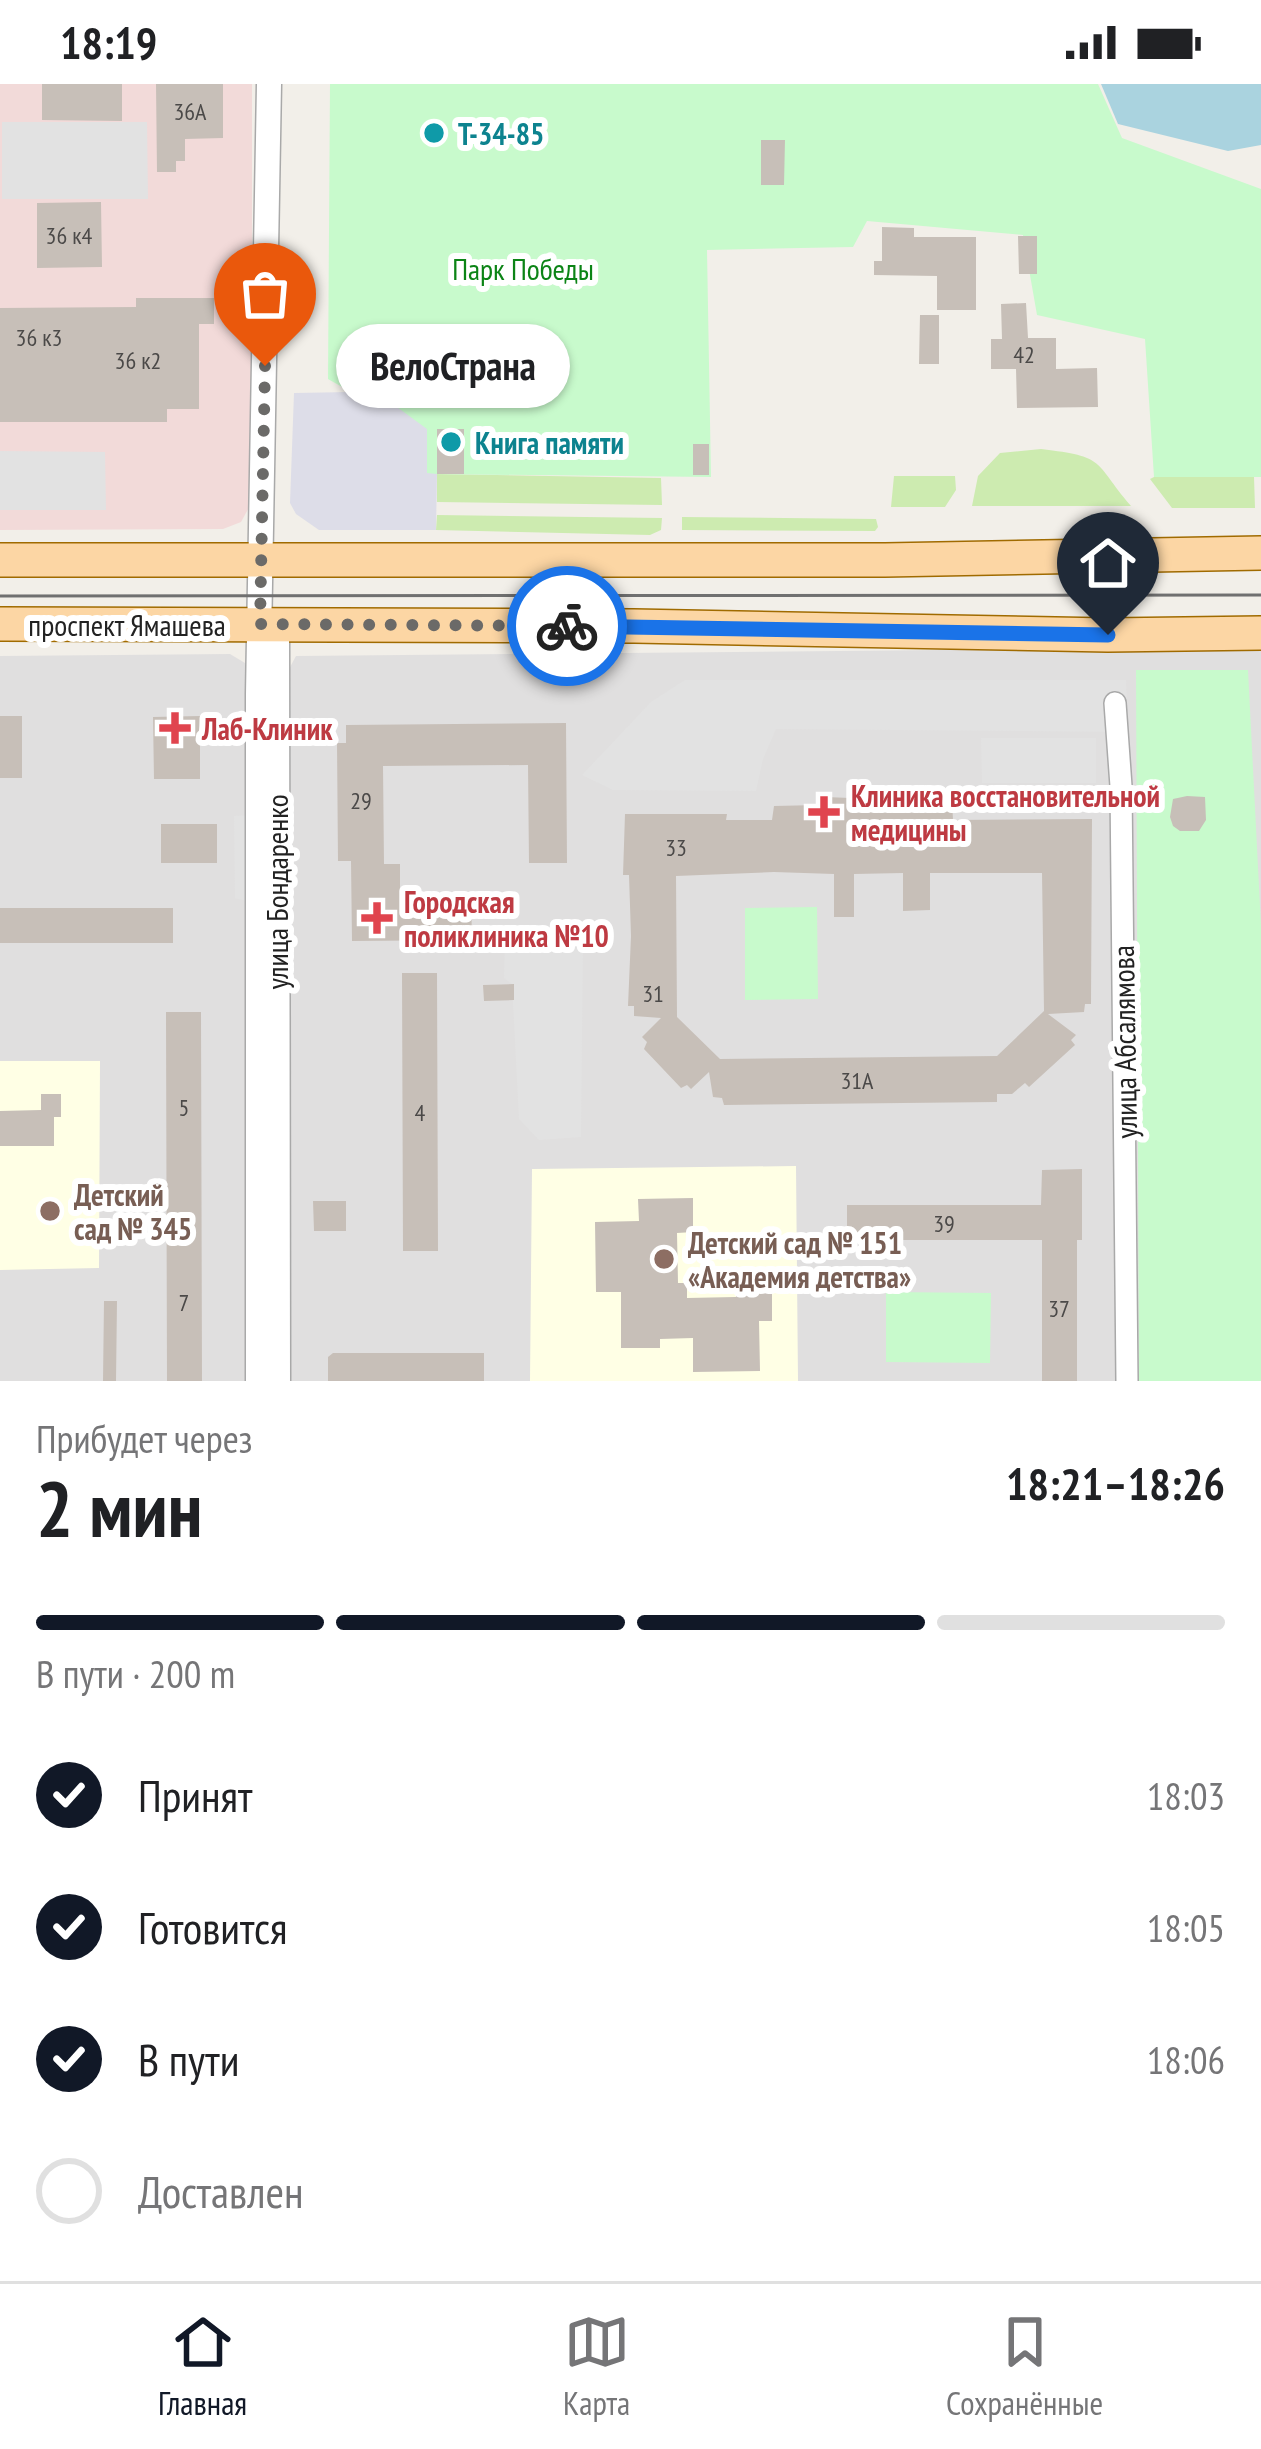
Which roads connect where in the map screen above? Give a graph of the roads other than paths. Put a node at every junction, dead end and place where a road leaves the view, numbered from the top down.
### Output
1 (269, 84) edge
2 (1261, 553) edge
3 (0, 560) edge
4 (270, 561) junction
5 (0, 624) edge
6 (268, 624) junction
7 (1261, 633) edge
8 (1115, 703) dead end
9 (258, 1381) edge
10 (278, 1381) edge
11 (1127, 1381) edge

1 - 4 street, улица Бондаренко
2 - 4 main road
3 - 4 main road
4 - 6 street, улица Бондаренко
5 - 6 main road, проспект Ямашева
6 - 7 main road, проспект Ямашева
6 - 9 street, улица Бондаренко
6 - 10 street, улица Бондаренко
8 - 11 street, улица Абсалямова

